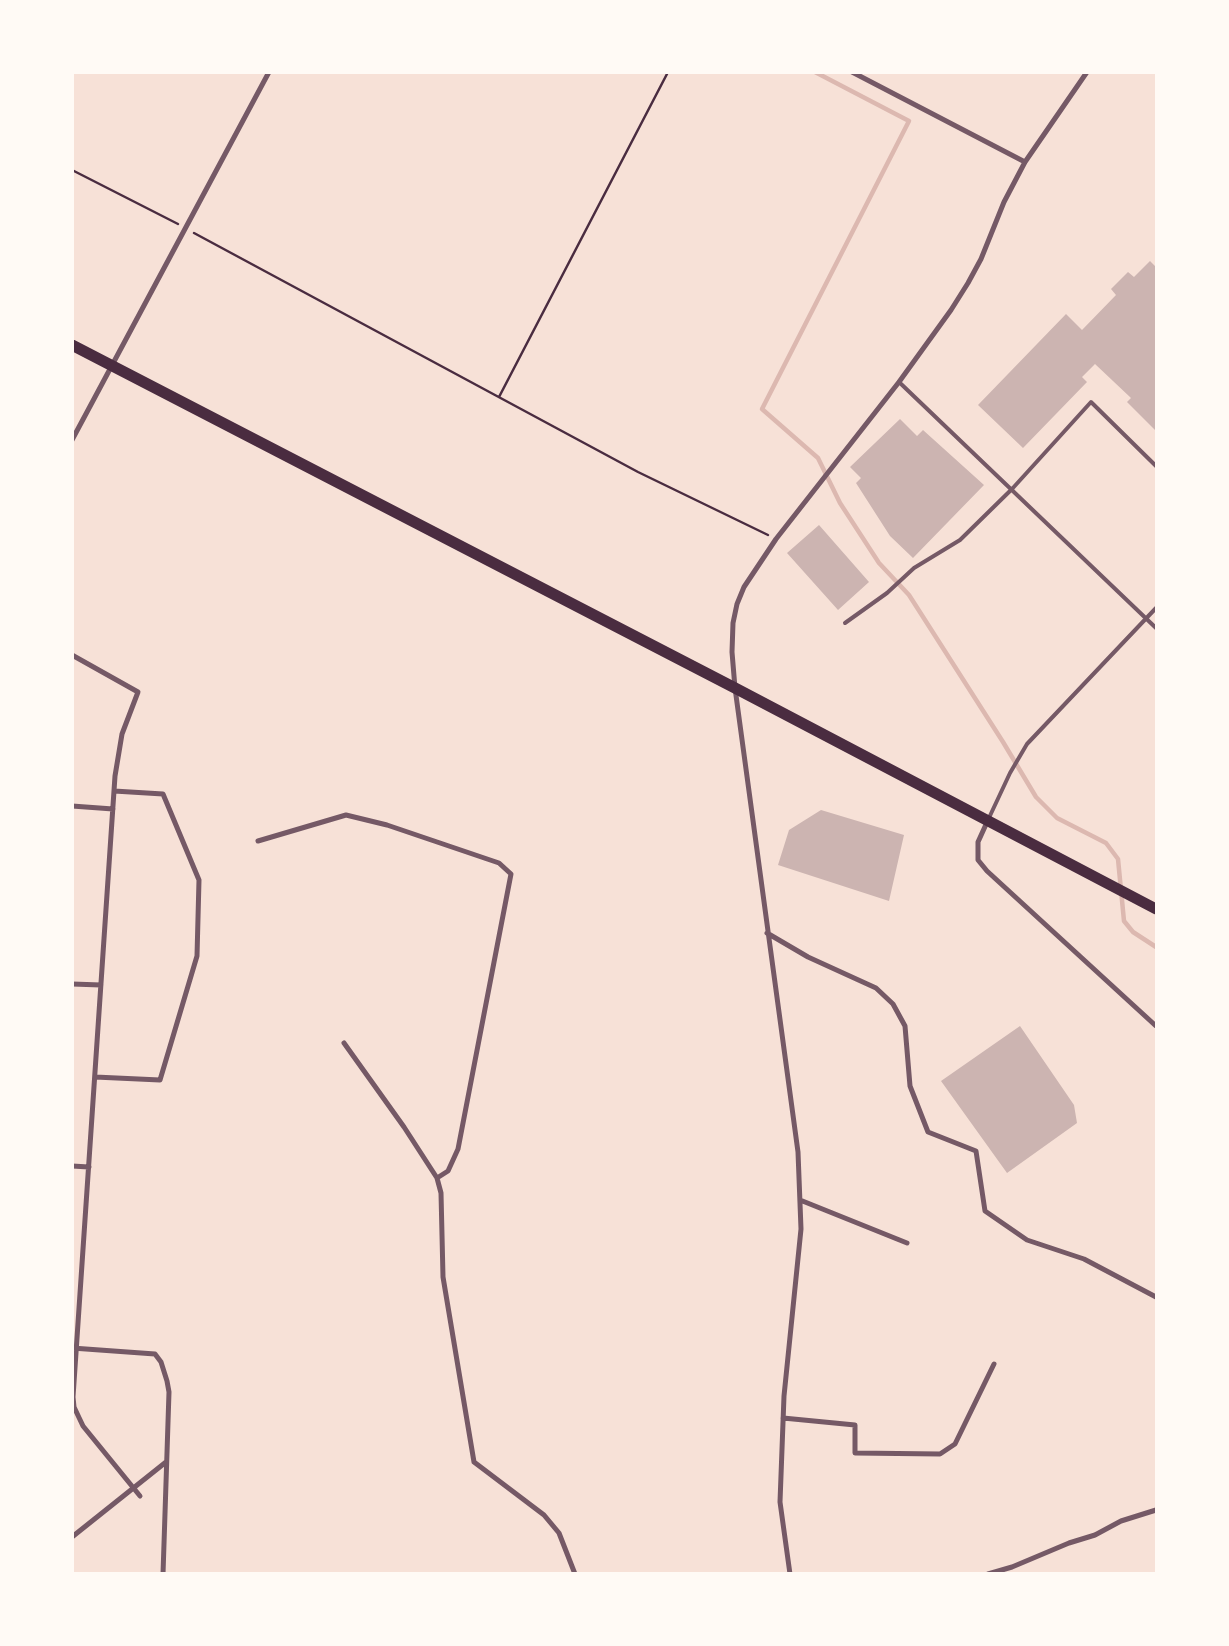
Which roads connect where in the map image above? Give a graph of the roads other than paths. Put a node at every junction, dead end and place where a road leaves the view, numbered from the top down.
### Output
1 (269, 72) edge
2 (852, 72) edge
3 (1087, 72) edge
4 (1025, 162) junction
5 (72, 345) edge
6 (112, 365) junction
7 (899, 382) junction
8 (72, 440) edge
9 (1156, 466) edge
10 (1012, 489) junction
11 (1156, 608) edge
12 (1147, 619) junction
13 (845, 623) dead end
14 (1156, 628) edge
15 (72, 655) edge
16 (735, 688) junction
17 (114, 791) junction
18 (72, 806) edge
19 (113, 809) junction
20 (988, 820) junction
21 (258, 842) dead end
22 (1156, 909) edge
23 (767, 933) junction
24 (72, 984) edge
25 (101, 986) junction
26 (1156, 1026) edge
27 (344, 1043) dead end
28 (95, 1077) junction
29 (72, 1166) edge
30 (89, 1167) junction
31 (437, 1178) junction
32 (800, 1200) junction
33 (907, 1243) dead end
34 (1156, 1297) edge
35 (74, 1348) edge
36 (994, 1364) dead end
37 (783, 1418) junction
38 (166, 1462) junction
39 (134, 1488) junction
40 (140, 1496) dead end
41 (1156, 1510) edge
42 (72, 1538) edge
43 (163, 1573) edge
44 (576, 1574) edge
45 (790, 1574) edge
46 (988, 1574) edge

1 - 6 street
2 - 4 street
3 - 4 street
4 - 7 street
5 - 6 main road
6 - 8 street
6 - 16 main road
7 - 10 lane
7 - 16 street
9 - 10 lane
10 - 12 lane
10 - 13 lane
11 - 12 lane
12 - 14 lane
12 - 20 lane
15 - 17 street
16 - 20 main road
16 - 23 street
17 - 19 street
17 - 28 street
18 - 19 street
19 - 25 street
20 - 22 main road
20 - 26 street
21 - 31 street
23 - 32 street
23 - 34 street
24 - 25 street
25 - 28 street
27 - 31 street
28 - 30 street
29 - 30 street
30 - 35 street
31 - 44 street
32 - 33 street
32 - 37 street
35 - 38 street
35 - 39 street
36 - 37 street
37 - 45 street
38 - 39 street
38 - 43 street
39 - 40 street
39 - 42 street
41 - 46 street

